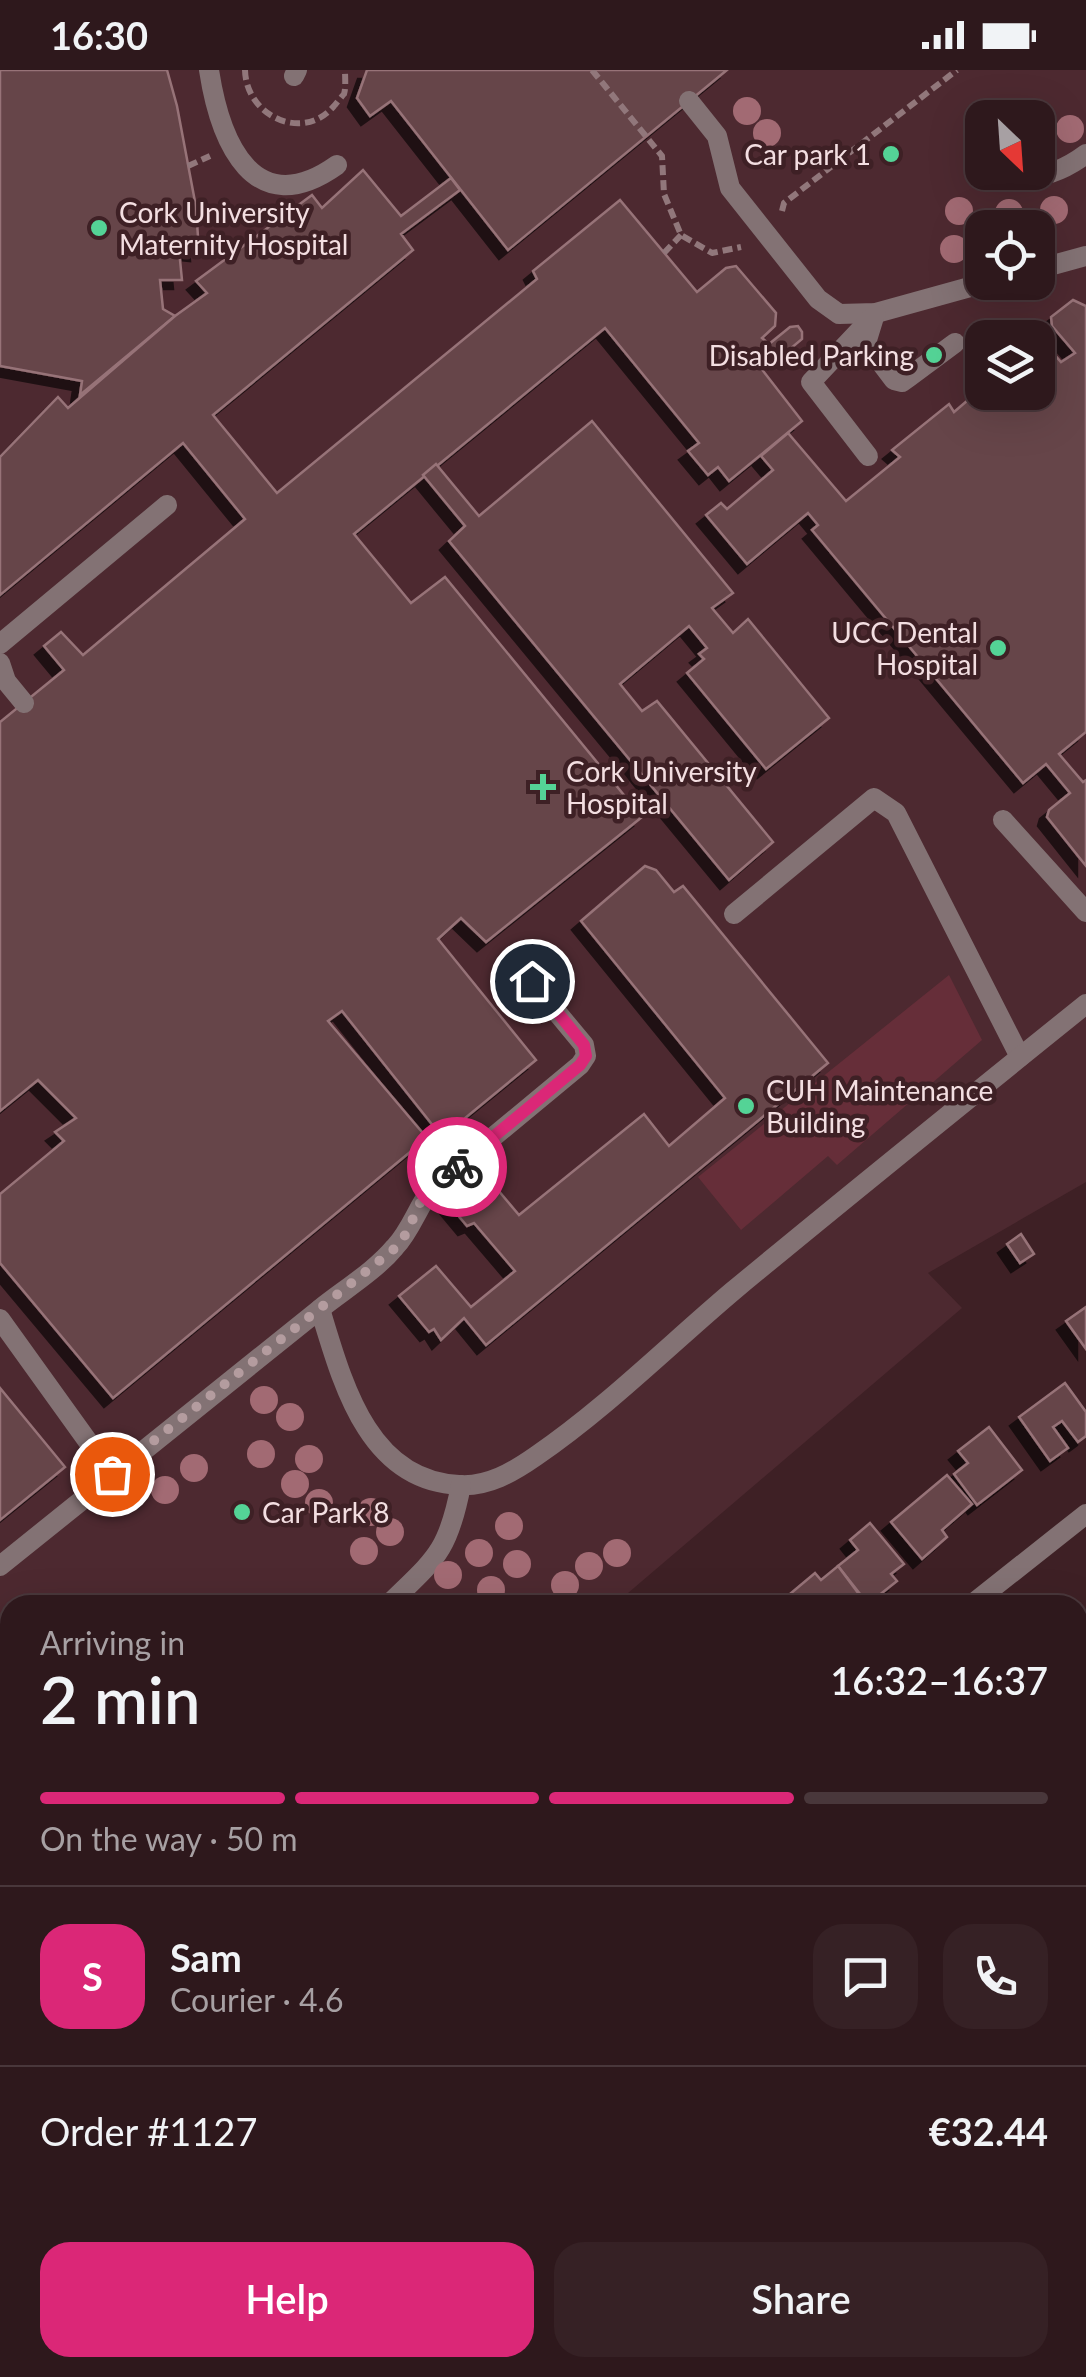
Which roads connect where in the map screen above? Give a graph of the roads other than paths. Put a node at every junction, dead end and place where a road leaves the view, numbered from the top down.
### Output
1 (209, 70) edge
2 (689, 101) dead end
3 (1086, 154) edge
4 (337, 165) dead end
5 (1055, 172) edge
6 (1086, 256) edge
7 (1055, 264) edge
8 (965, 288) edge
9 (876, 313) junction
10 (955, 342) dead end
11 (868, 456) dead end
12 (167, 505) dead end
13 (0, 644) edge
14 (0, 663) edge
15 (24, 703) dead end
16 (1004, 820) dead end
17 (1086, 912) edge
18 (734, 914) dead end
19 (532, 981) dead end
20 (1086, 1004) edge
21 (1020, 1057) junction
22 (320, 1308) junction
23 (0, 1319) edge
24 (112, 1474) junction
25 (461, 1486) junction
26 (1086, 1514) edge
27 (0, 1566) edge
28 (398, 1595) edge
29 (984, 1595) edge

1 - 4 street
2 - 9 street
3 - 5 street
6 - 7 street
8 - 9 street
9 - 10 street
9 - 11 street
12 - 13 street
14 - 15 street
16 - 17 street
18 - 21 street
19 - 22 street
20 - 21 street
21 - 25 street
22 - 24 street
22 - 25 street
23 - 24 street
24 - 27 street
25 - 28 street
26 - 29 street

